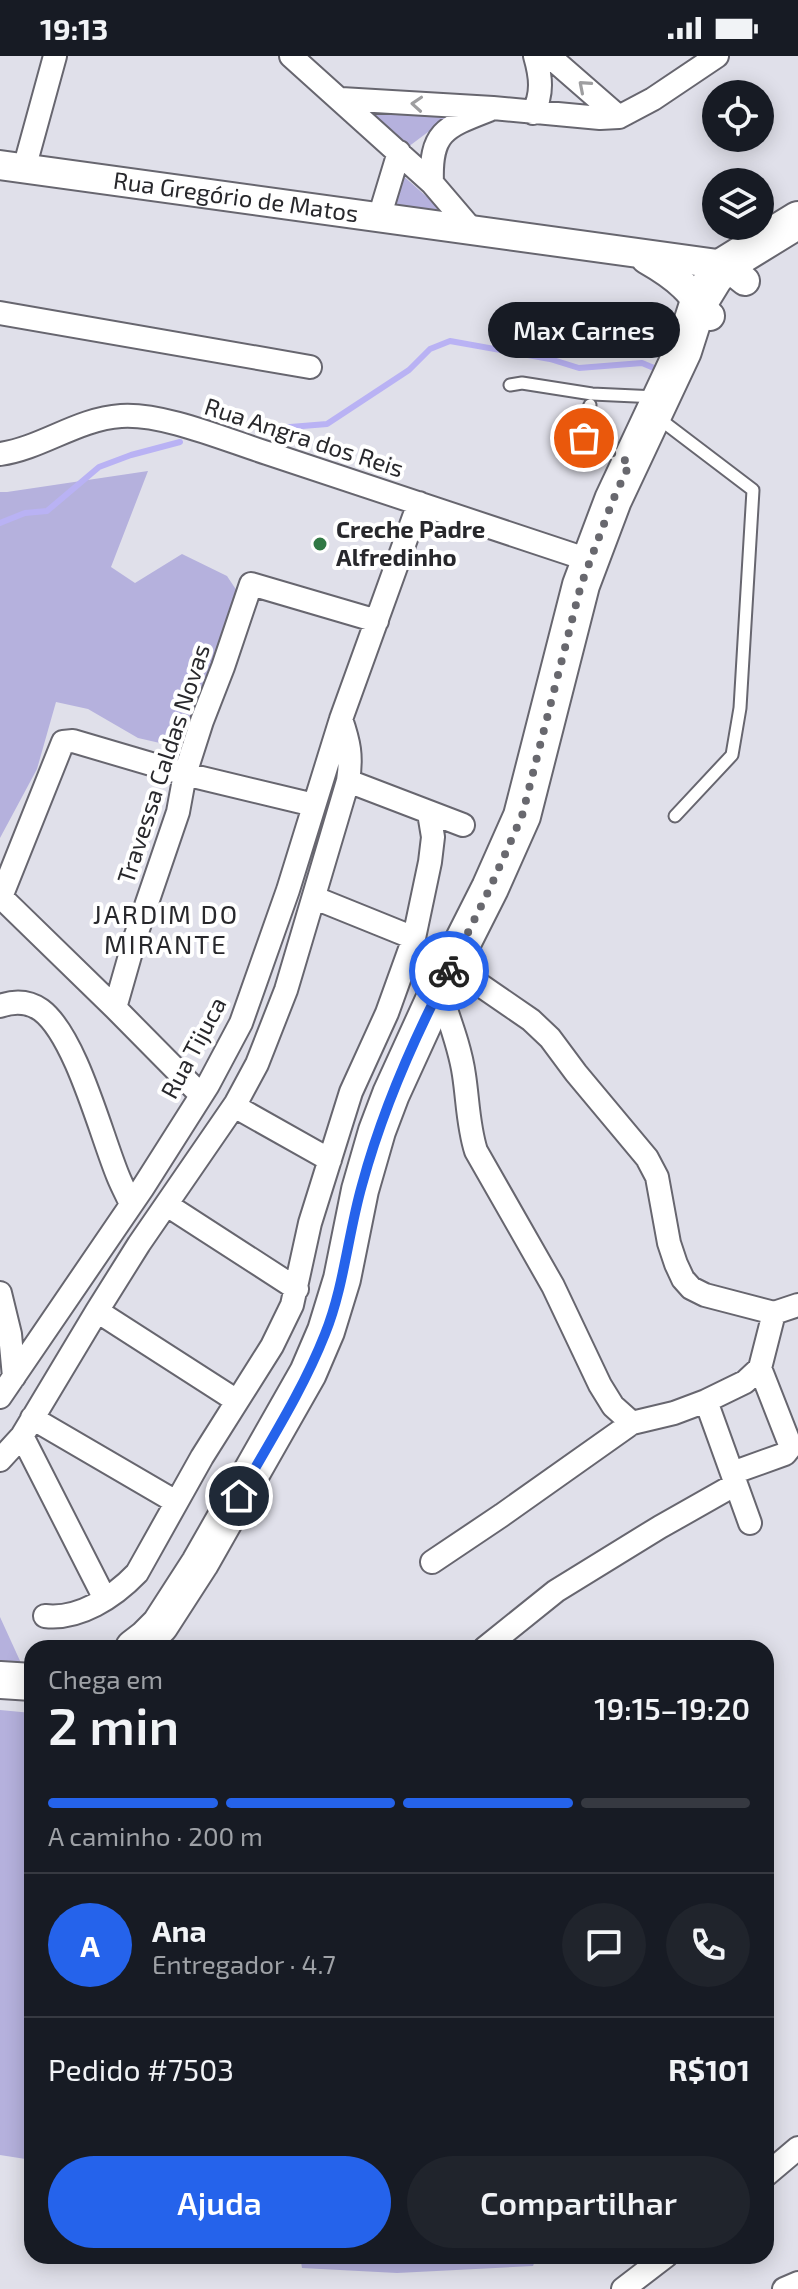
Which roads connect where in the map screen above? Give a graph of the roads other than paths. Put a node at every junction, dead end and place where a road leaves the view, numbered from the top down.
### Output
1 (55, 56) edge
2 (291, 56) edge
3 (535, 56) edge
4 (549, 56) edge
5 (717, 56) edge
6 (341, 99) junction
7 (493, 108) junction
8 (533, 113) junction
9 (619, 117) junction
10 (399, 152) junction
11 (12, 167) edge
12 (432, 183) junction
13 (379, 218) junction
14 (798, 220) edge
15 (473, 231) junction
16 (798, 245) edge
17 (639, 254) junction
18 (735, 273) junction
19 (705, 311) junction
20 (0, 313) edge
21 (310, 367) dead end
22 (510, 385) dead end
23 (590, 405) dead end
24 (657, 406) junction
25 (0, 454) edge
26 (630, 463) junction
27 (419, 503) junction
28 (589, 560) junction
29 (377, 621) junction
30 (341, 719) junction
31 (185, 774) junction
32 (348, 781) junction
33 (314, 805) junction
34 (429, 813) junction
35 (675, 816) dead end
36 (463, 825) dead end
37 (315, 898) junction
38 (414, 938) junction
39 (445, 977) junction
40 (0, 1006) edge
41 (115, 1008) junction
42 (201, 1095) junction
43 (234, 1106) junction
44 (330, 1160) junction
45 (131, 1204) junction
46 (167, 1205) junction
47 (297, 1289) junction
48 (0, 1293) edge
49 (798, 1305) edge
50 (97, 1311) junction
51 (774, 1313) junction
52 (760, 1368) junction
53 (5, 1385) edge
54 (237, 1401) junction
55 (706, 1401) junction
56 (632, 1423) junction
57 (27, 1427) junction
58 (0, 1460) edge
59 (734, 1478) junction
60 (176, 1502) junction
61 (750, 1523) dead end
62 (432, 1562) dead end
63 (105, 1599) junction
64 (45, 1616) dead end
65 (143, 1640) edge
66 (495, 1640) edge
67 (0, 1680) edge
68 (24, 1682) edge
69 (798, 2148) edge
70 (774, 2168) edge
71 (656, 2264) edge
72 (798, 2283) edge
73 (623, 2289) edge
74 (784, 2289) edge

1 - 11 street
2 - 6 street
3 - 8 street
9 -> 4 street
5 - 9 street
7 -> 6 street
6 - 10 street
7 - 8 street
7 - 12 street
8 - 9 street
10 - 12 street
10 - 13 street
11 - 13 street, Rua Gregório de Matos
12 - 15 street
13 - 15 street, Rua Gregório de Matos
14 - 18 main road
15 - 17 street, Rua Gregório de Matos
16 - 18 main road
17 - 18 street, Rua Gregório de Matos
17 - 19 street
18 - 19 main road
19 - 24 main road
20 - 21 street
22 - 24 lane
23 - 26 lane
24 - 26 main road
24 - 35 lane
25 - 27 street, Rua Angra dos Reis
26 - 28 main road
27 - 28 street, Rua Angra dos Reis
27 - 29 street, Rua Tijuca
28 - 39 main road
29 - 30 street, Rua Tijuca
29 - 31 street, Travessa Caldas Novas
30 - 32 street
30 - 33 street, Rua Tijuca
31 - 33 street
31 - 41 street, Travessa Caldas Novas
31 - 41 street
32 - 34 street
32 - 37 street
33 - 42 street, Rua Tijuca
34 - 36 street
34 - 38 street
37 - 38 street
37 - 43 street
38 - 44 street
39 - 51 street
39 - 56 street
39 - 65 main road
40 - 45 street
41 - 42 street
42 - 45 street, Rua Tijuca
43 - 44 street
43 - 46 street
44 - 47 street
45 - 53 street, Rua Tijuca
46 - 47 street
46 - 50 street
47 - 54 street
48 - 53 street
49 - 51 street
50 - 54 street
50 - 57 street
51 - 52 street
52 - 55 street
52 - 59 street
54 - 60 street
55 - 56 street
55 - 59 street
56 - 62 street
57 - 58 street
57 - 60 street
57 - 63 street
59 - 61 street
59 - 66 street
60 - 63 street
63 - 64 street
67 - 68 main road
69 - 70 street
71 - 73 street
72 - 74 street

